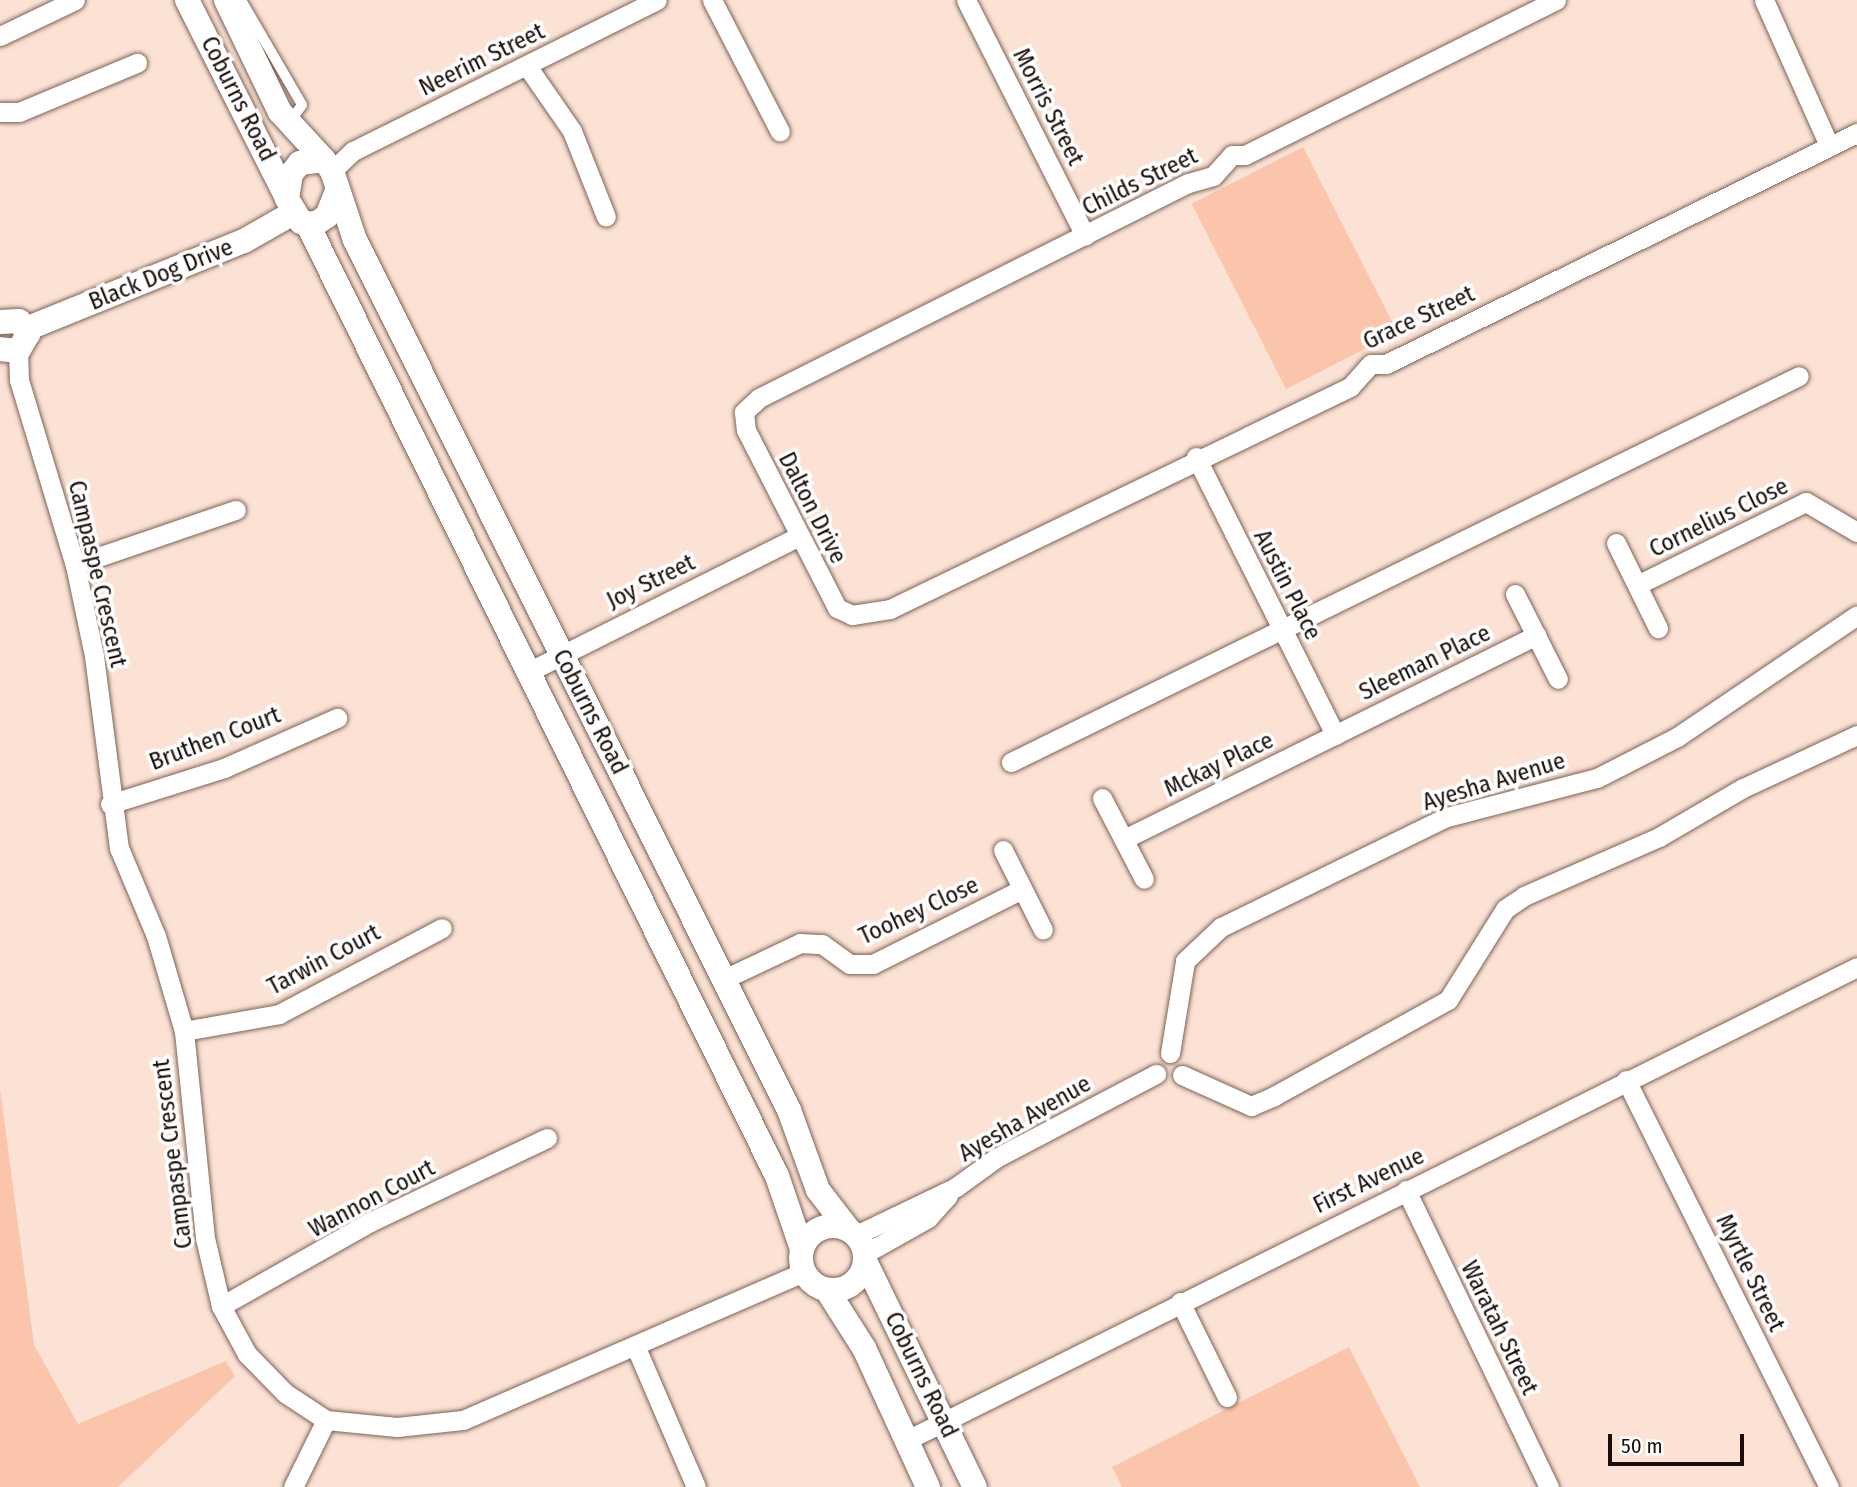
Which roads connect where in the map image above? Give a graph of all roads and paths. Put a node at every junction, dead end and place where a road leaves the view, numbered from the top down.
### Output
1 (75, 0) edge
2 (187, 0) edge
3 (226, 0) edge
4 (241, 0) edge
5 (657, 0) edge
6 (712, 0) edge
7 (966, 0) edge
8 (1556, 0) edge
9 (1764, 0) edge
10 (0, 36) edge
11 (137, 63) dead end
12 (527, 66) junction
13 (0, 111) edge
14 (289, 124) junction
15 (780, 132) dead end
16 (1857, 133) edge
17 (1829, 145) junction
18 (331, 174) junction
19 (296, 212) junction
20 (606, 217) dead end
21 (1085, 236) junction
22 (0, 322) edge
23 (15, 343) edge
24 (1799, 376) dead end
25 (744, 412) joint
26 (1196, 457) junction
27 (236, 510) dead end
28 (1857, 532) edge
29 (797, 537) junction
30 (1616, 543) dead end
31 (75, 565) junction
32 (1637, 585) junction
33 (1515, 594) dead end
34 (852, 615) joint
35 (1857, 615) edge
36 (1281, 626) junction
37 (1658, 628) dead end
38 (1536, 635) junction
39 (561, 654) junction
40 (526, 673) junction
41 (1558, 679) dead end
42 (337, 718) dead end
43 (1335, 735) junction
44 (1857, 735) edge
45 (1011, 762) dead end
46 (1102, 798) dead end
47 (110, 804) junction
48 (1124, 839) junction
49 (1003, 850) dead end
50 (1144, 879) dead end
51 (1022, 889) junction
52 (442, 928) dead end
53 (1042, 930) dead end
54 (1857, 967) edge
55 (724, 979) junction
56 (184, 1031) junction
57 (1170, 1053) junction
58 (1156, 1074) junction
59 (1182, 1076) junction
60 (1626, 1080) junction
61 (547, 1138) dead end
62 (1406, 1190) junction
63 (859, 1245) junction
64 (803, 1261) junction
65 (827, 1290) junction
66 (1180, 1302) junction
67 (221, 1306) junction
68 (637, 1350) junction
69 (1227, 1397) dead end
70 (327, 1420) junction
71 (944, 1420) junction
72 (905, 1441) junction
73 (293, 1487) edge
74 (696, 1487) edge
75 (928, 1487) edge
76 (975, 1487) edge
77 (1549, 1487) edge
78 (1829, 1487) edge

1 - 10 street
2 - 19 street, Coburns Road
3 - 14 street, Coburns Road
4 - 14 lane
5 - 12 street, Neerim Street
6 - 15 street
7 - 21 street, Morris Street
8 - 21 street, Childs Street
9 - 17 street
11 - 13 street
12 - 18 street, Neerim Street
12 - 20 street
14 - 18 street, Coburns Road
16 - 17 street, Grace Street
17 - 26 street, Grace Street
18 - 19 street, Black Dog Drive
18 - 19 street
18 - 39 street, Coburns Road
19 - 23 street, Black Dog Drive
19 - 40 street, Coburns Road
21 - 25 street, Childs Street
22 - 23 street
23 - 31 street, Campaspe Crescent
24 - 36 street
25 - 29 street, Dalton Drive
26 - 34 street, Grace Street
26 - 36 street, Austin Place
27 - 31 street
28 - 32 street, Cornelius Close
29 - 34 street, Dalton Drive
29 - 39 street, Joy Street
30 - 32 street, Cornelius Close
31 - 47 street, Campaspe Crescent
32 - 37 street, Cornelius Close
33 - 38 street
35 - 57 street, Ayesha Avenue
36 - 43 street, Austin Place
36 - 45 street
38 - 41 street
38 - 43 street, Sleeman Place
39 - 40 street, Joy Street
39 - 55 street, Coburns Road
40 - 64 street, Coburns Road
42 - 47 street, Bruthen Court
43 - 48 street, Mckay Place
44 - 59 street
46 - 48 street
47 - 56 street, Campaspe Crescent
48 - 50 street
49 - 51 street
51 - 53 street
51 - 55 street, Toohey Close
52 - 56 street, Tarwin Court
54 - 60 street, First Avenue
55 - 63 street, Coburns Road
56 - 67 street, Campaspe Crescent
57 - 58 street, Ayesha Avenue
57 - 59 street
58 - 59 street
58 - 63 street, Ayesha Avenue
60 - 62 street, First Avenue
60 - 78 street, Myrtle Street
61 - 67 street, Wannon Court
62 - 66 street, First Avenue
62 - 77 street, Waratah Street
63 - 64 street
63 - 65 street
63 - 71 street, Coburns Road
64 - 65 street, Coburns Road
64 - 68 street, Campaspe Crescent
65 - 72 street, Coburns Road
66 - 69 street
66 - 71 street, First Avenue
67 - 70 street, Campaspe Crescent
68 - 70 street, Campaspe Crescent
68 - 74 street
70 - 73 street
71 - 72 street, First Avenue
71 - 76 street, Coburns Road
72 - 75 street, Coburns Road

